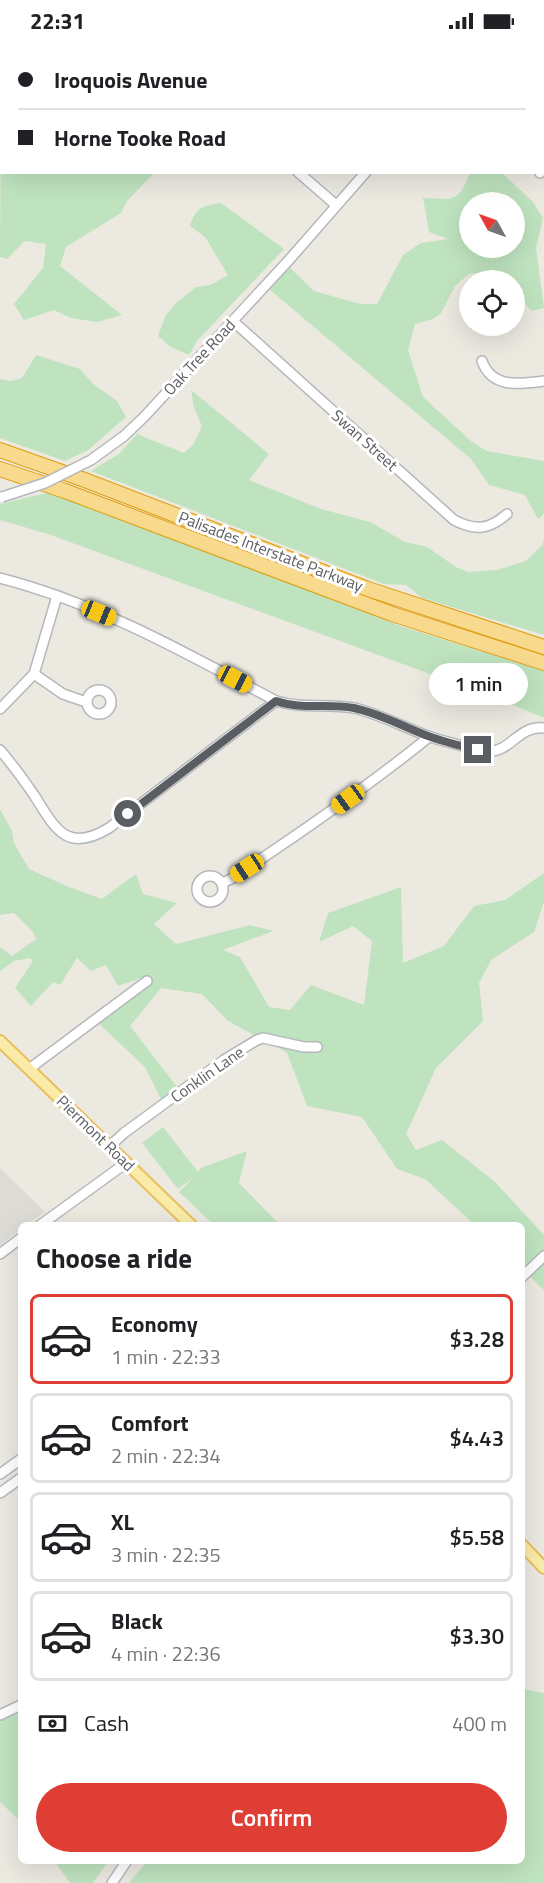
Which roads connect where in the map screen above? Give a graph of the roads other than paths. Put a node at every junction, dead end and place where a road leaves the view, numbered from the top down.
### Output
1 (300, 174) edge
2 (364, 174) edge
3 (336, 205) junction
4 (233, 321) junction
5 (482, 361) dead end
6 (544, 381) edge
7 (0, 450) edge
8 (0, 469) edge
9 (1, 497) edge
10 (507, 514) dead end
11 (0, 578) edge
12 (57, 596) junction
13 (544, 647) edge
14 (544, 663) edge
15 (34, 674) junction
16 (276, 701) junction
17 (86, 702) dead end
18 (0, 709) edge
19 (544, 728) edge
20 (429, 736) junction
21 (0, 750) edge
22 (222, 883) dead end
23 (147, 981) dead end
24 (0, 1041) edge
25 (317, 1047) dead end
26 (29, 1068) junction
27 (110, 1147) junction
28 (126, 1163) junction
29 (45, 1222) edge
30 (188, 1222) edge
31 (18, 1240) edge
32 (0, 1254) edge
33 (544, 1256) edge
34 (525, 1274) edge
35 (18, 1461) edge
36 (0, 1474) edge
37 (18, 1480) edge
38 (0, 1493) edge
39 (525, 1548) edge
40 (544, 1568) edge
41 (18, 1706) edge
42 (0, 1715) edge
43 (125, 1864) edge
44 (112, 1883) edge

1 - 3 street
2 - 3 street, Oak Tree Road
3 - 4 street, Oak Tree Road
4 - 9 street, Oak Tree Road, bridge
4 - 10 street, Swan Street
5 - 6 street
7 - 13 highway, Palisades Interstate Parkway
8 - 14 highway, Palisades Interstate Parkway
11 - 12 street
12 - 15 street
12 - 16 street
15 - 17 street
15 - 18 street
16 - 20 street
16 - 21 street
19 - 20 street
20 - 22 street
23 - 26 street
24 - 26 main road, Piermont Road
25 - 27 street, Conklin Lane
26 - 27 main road, Piermont Road
27 - 28 main road, Piermont Road
28 - 29 street
28 - 30 main road, Piermont Road
31 - 32 street
33 - 34 street
35 - 36 street
37 - 38 street
39 - 40 main road
41 - 42 street
43 - 44 street

